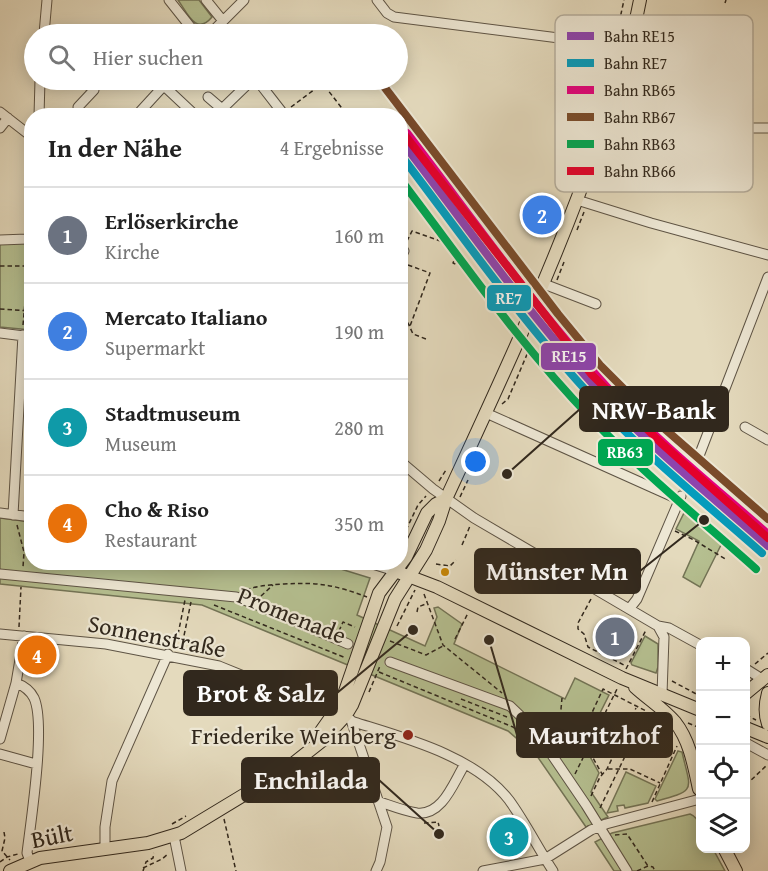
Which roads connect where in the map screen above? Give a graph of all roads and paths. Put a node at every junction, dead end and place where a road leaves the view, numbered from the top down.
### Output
1 (47, 0) edge
2 (169, 0) edge
3 (206, 0) edge
4 (244, 0) edge
5 (377, 0) edge
6 (624, 0) edge
7 (640, 0) edge
8 (620, 15) edge
9 (636, 15) edge
10 (45, 24) edge
11 (188, 24) edge
12 (216, 24) edge
13 (222, 24) edge
14 (555, 38) edge
15 (40, 90) edge
16 (93, 90) edge
17 (159, 90) edge
18 (173, 90) edge
19 (242, 90) edge
20 (265, 90) edge
21 (314, 90) edge
22 (328, 90) edge
23 (208, 97) dead end
24 (78, 107) dead end
25 (39, 108) edge
26 (143, 108) edge
27 (188, 108) edge
28 (221, 108) edge
29 (223, 108) edge
30 (279, 108) edge
31 (292, 108) edge
32 (342, 108) edge
33 (4, 115) edge
34 (0, 128) edge
35 (24, 131) edge
36 (408, 192) edge
37 (580, 192) edge
38 (413, 198) dead end
39 (577, 200) junction
40 (24, 237) edge
41 (0, 240) edge
42 (408, 241) edge
43 (768, 255) edge
44 (408, 260) edge
45 (24, 265) edge
46 (0, 266) edge
47 (768, 277) edge
48 (471, 281) dead end
49 (544, 284) junction
50 (24, 299) edge
51 (596, 304) dead end
52 (0, 309) edge
53 (23, 310) junction
54 (24, 318) edge
55 (408, 323) edge
56 (410, 326) junction
57 (0, 333) edge
58 (24, 333) edge
59 (426, 339) dead end
60 (24, 361) edge
61 (486, 413) junction
62 (745, 427) dead end
63 (768, 440) edge
64 (699, 456) tunnel mouth
65 (408, 468) edge
66 (447, 469) dead end
67 (440, 480) dead end
68 (433, 489) junction
69 (446, 499) junction
70 (0, 513) edge
71 (13, 513) junction
72 (24, 515) edge
73 (474, 518) junction
74 (408, 527) edge
75 (668, 528) junction
76 (462, 545) dead end
77 (408, 553) edge
78 (456, 560) dead end
79 (727, 560) dead end
80 (436, 564) dead end
81 (392, 570) edge
82 (23, 571) junction
83 (395, 571) junction
84 (0, 574) edge
85 (410, 576) junction
86 (274, 585) junction
87 (596, 589) junction
88 (241, 593) dead end
89 (368, 597) dead end
90 (425, 597) dead end
91 (188, 598) junction
92 (255, 603) junction
93 (408, 603) dead end
94 (429, 603) junction
95 (213, 604) dead end
96 (472, 604) junction
97 (630, 608) junction
98 (417, 612) dead end
99 (655, 623) junction
100 (353, 626) dead end
101 (395, 629) dead end
102 (339, 632) dead end
103 (0, 634) edge
104 (392, 635) dead end
105 (24, 636) junction
106 (455, 639) dead end
107 (390, 642) junction
108 (696, 643) edge
109 (348, 644) tunnel mouth
110 (388, 645) dead end
111 (443, 645) junction
112 (768, 653) edge
113 (174, 656) junction
114 (349, 660) dead end
115 (384, 664) tunnel mouth
116 (663, 666) junction
117 (750, 667) edge
118 (750, 671) edge
119 (378, 672) dead end
120 (626, 675) junction
121 (765, 677) edge
122 (16, 683) junction
123 (748, 691) edge
124 (768, 693) edge
125 (614, 694) junction
126 (662, 694) junction
127 (696, 694) edge
128 (457, 697) dead end
129 (562, 698) dead end
130 (510, 706) junction
131 (637, 706) junction
132 (696, 708) edge
133 (345, 717) junction
134 (510, 718) dead end
135 (691, 724) dead end
136 (768, 724) edge
137 (640, 725) junction
138 (696, 726) edge
139 (584, 729) junction
140 (669, 730) dead end
141 (750, 730) edge
142 (583, 732) dead end
143 (665, 736) junction
144 (768, 737) edge
145 (549, 738) dead end
146 (0, 739) edge
147 (661, 740) dead end
148 (534, 743) dead end
149 (678, 744) dead end
150 (590, 745) junction
151 (750, 745) edge
152 (588, 749) junction
153 (616, 750) junction
154 (0, 754) edge
155 (626, 754) junction
156 (552, 755) junction
157 (768, 755) edge
158 (613, 756) junction
159 (36, 764) junction
160 (465, 764) junction
161 (768, 765) edge
162 (607, 769) junction
163 (619, 770) junction
164 (602, 774) junction
165 (696, 777) edge
166 (750, 781) edge
167 (571, 783) junction
168 (660, 783) junction
169 (696, 796) edge
170 (380, 802) junction
171 (588, 809) junction
172 (652, 812) junction
173 (188, 816) dead end
174 (224, 818) dead end
175 (424, 823) dead end
176 (440, 826) dead end
177 (599, 826) junction
178 (172, 830) junction
179 (4, 832) dead end
180 (606, 838) junction
181 (105, 849) junction
182 (1, 851) edge
183 (155, 851) dead end
184 (726, 853) edge
185 (7, 857) junction
186 (28, 857) junction
187 (162, 859) dead end
188 (545, 859) junction
189 (0, 862) edge
190 (648, 866) junction
191 (142, 869) edge
192 (15, 870) edge
193 (181, 871) edge
194 (236, 871) edge
195 (376, 871) edge
196 (483, 871) edge
197 (553, 871) edge
198 (627, 871) edge
199 (637, 871) edge
200 (655, 871) edge
201 (736, 871) edge

1 - 10 street
2 - 11 street
3 - 12 street
4 - 13 street
5 - 14 street
6 - 8 path
7 - 9 main road
15 - 25 street
16 - 24 street
17 - 26 street
18 - 27 street
19 - 29 street
20 - 30 street
21 - 31 path
22 - 32 path
23 - 28 street
33 - 34 street
33 - 35 street
36 - 38 path
37 - 39 main road
39 - 43 street
39 - 49 main road
40 - 41 street
42 - 48 path
44 - 56 path
45 - 46 path
47 - 64 street
49 - 51 street
49 - 61 main road
50 - 53 path
52 - 53 path
53 - 54 path
55 - 56 path
56 - 59 path
57 - 58 street
60 - 71 street
61 - 69 main road
61 - 75 street
62 - 63 street
65 - 68 street
66 - 67 path
68 - 69 street
68 - 74 path
69 - 73 street
69 - 77 main road
69 - 85 main road
70 - 71 street
71 - 72 street
71 - 82 path
73 - 76 path
73 - 87 street
75 - 79 path
75 - 97 street
78 - 80 path
81 - 83 street
82 - 84 street, Promenade
82 - 91 street, Promenade
82 - 105 path
83 - 85 main road
83 - 133 main road
85 - 96 main road
85 - 133 main road
86 - 88 path
86 - 89 path
86 - 92 path
87 - 97 street
87 - 120 path
90 - 94 path
91 - 92 street, Promenade
91 - 113 path
91 - 113 path
92 - 109 street, Promenade
93 - 101 path
94 - 98 path
94 - 111 path
95 - 114 path, Promenade
96 - 106 path
96 - 120 main road
97 - 99 street
99 - 108 street
99 - 116 street
99 - 120 path
100 - 102 path, Promenade
103 - 105 street, Sonnenstraße
104 - 107 path
105 - 113 street, Sonnenstraße
105 - 122 street
107 - 110 path
107 - 111 path
111 - 130 path
112 - 117 path
113 - 133 street, Sonnenstraße
113 - 181 street
115 - 130 street
116 - 126 street
116 - 127 path
118 - 121 street
119 - 148 path
120 - 125 path
120 - 126 main road
120 - 165 main road
121 - 123 main road
122 - 146 street
122 - 159 street
124 - 136 main road
125 - 131 path
125 - 139 path
125 - 150 path
126 - 132 main road
128 - 134 path
129 - 145 path
130 - 156 street
131 - 137 path
131 - 153 path
133 - 160 street, Sonnenstraße
133 - 170 street
133 - 178 main road, Bült
135 - 138 path
137 - 143 path
137 - 155 path
139 - 142 path
139 - 150 path
140 - 143 path
141 - 144 main road
143 - 147 path
149 - 168 path
150 - 152 path
150 - 158 path
151 - 157 street
152 - 156 path
152 - 164 path
152 - 167 path
153 - 155 path
153 - 158 path
154 - 159 street
155 - 163 path
156 - 167 street
158 - 162 path
159 - 186 street
160 - 170 street
160 - 188 street, Sonnenstraße
161 - 166 path
162 - 163 path
162 - 164 path
163 - 168 path
163 - 171 path
164 - 171 path
167 - 171 street
168 - 172 path
169 - 172 street
170 - 195 street
171 - 177 street
172 - 177 street
173 - 178 path
174 - 194 path
175 - 176 path
177 - 180 street
177 - 188 street
178 - 181 main road, Bült
178 - 193 street
179 - 182 path
180 - 190 path
180 - 198 street
181 - 186 main road, Bült
182 - 185 path
183 - 191 path
184 - 201 main road
185 - 186 path
185 - 189 path
185 - 192 path
186 - 192 main road, Bült
187 - 191 path
188 - 196 street
188 - 197 street, Sonnenstraße
190 - 199 path
190 - 200 path

